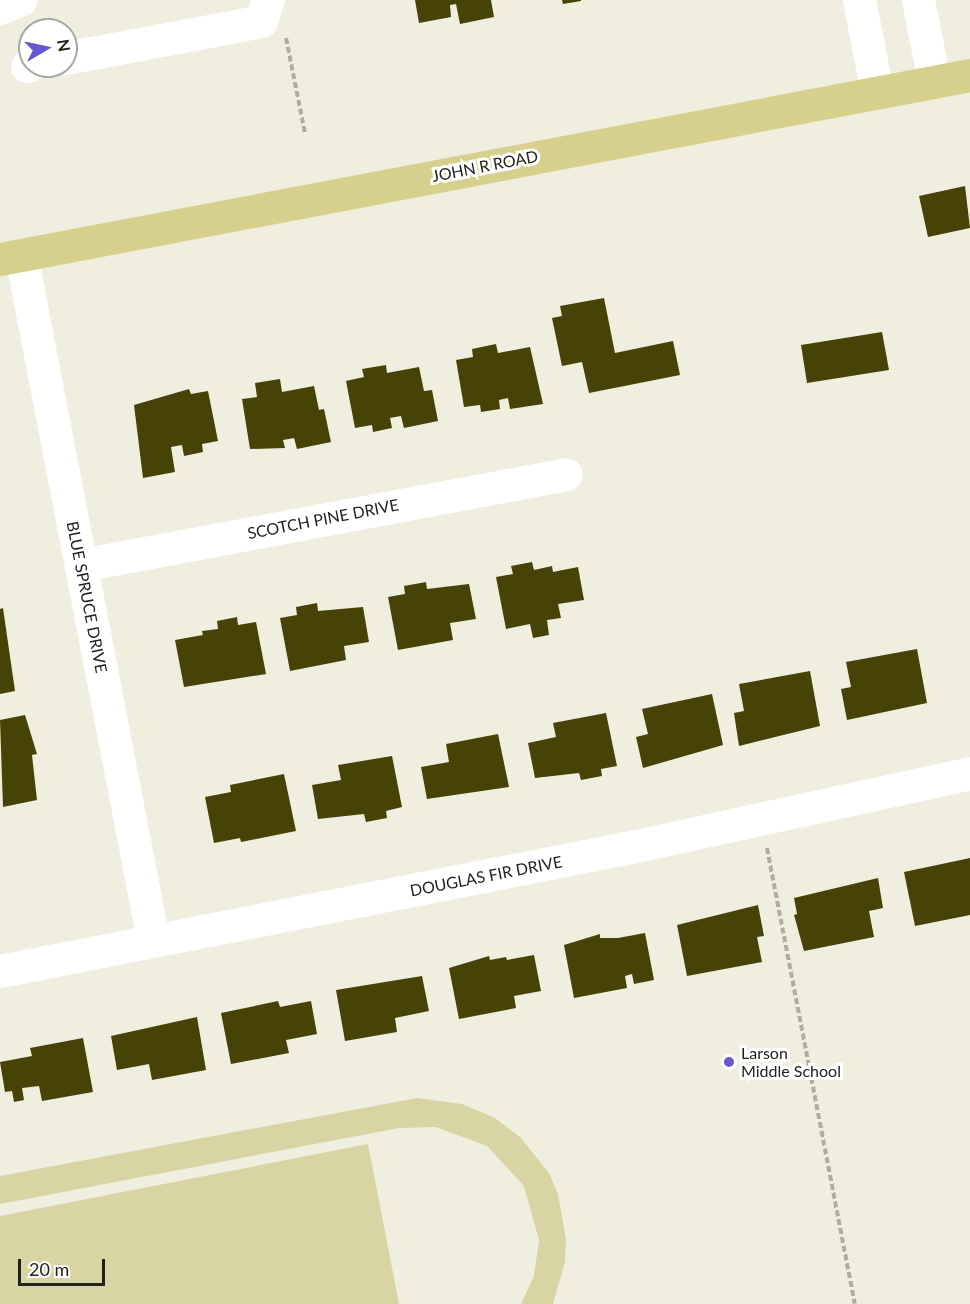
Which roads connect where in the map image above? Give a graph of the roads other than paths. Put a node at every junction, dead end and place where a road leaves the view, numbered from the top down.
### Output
1 (268, 0) edge
2 (859, 0) edge
3 (918, 0) edge
4 (78, 56) edge
5 (970, 75) edge
6 (934, 81) junction
7 (877, 92) junction
8 (11, 257) edge
9 (566, 474) dead end
10 (81, 565) junction
11 (970, 773) edge
12 (153, 940) junction
13 (0, 971) edge

1 - 4 street
2 - 7 street
3 - 6 street
5 - 6 main road, JOHN R ROAD
6 - 7 main road, JOHN R ROAD
7 - 8 main road, JOHN R ROAD
8 - 10 street, BLUE SPRUCE DRIVE
9 - 10 street, SCOTCH PINE DRIVE
10 - 12 street, BLUE SPRUCE DRIVE
11 - 12 street, DOUGLAS FIR DRIVE
12 - 13 street, DOUGLAS FIR DRIVE

